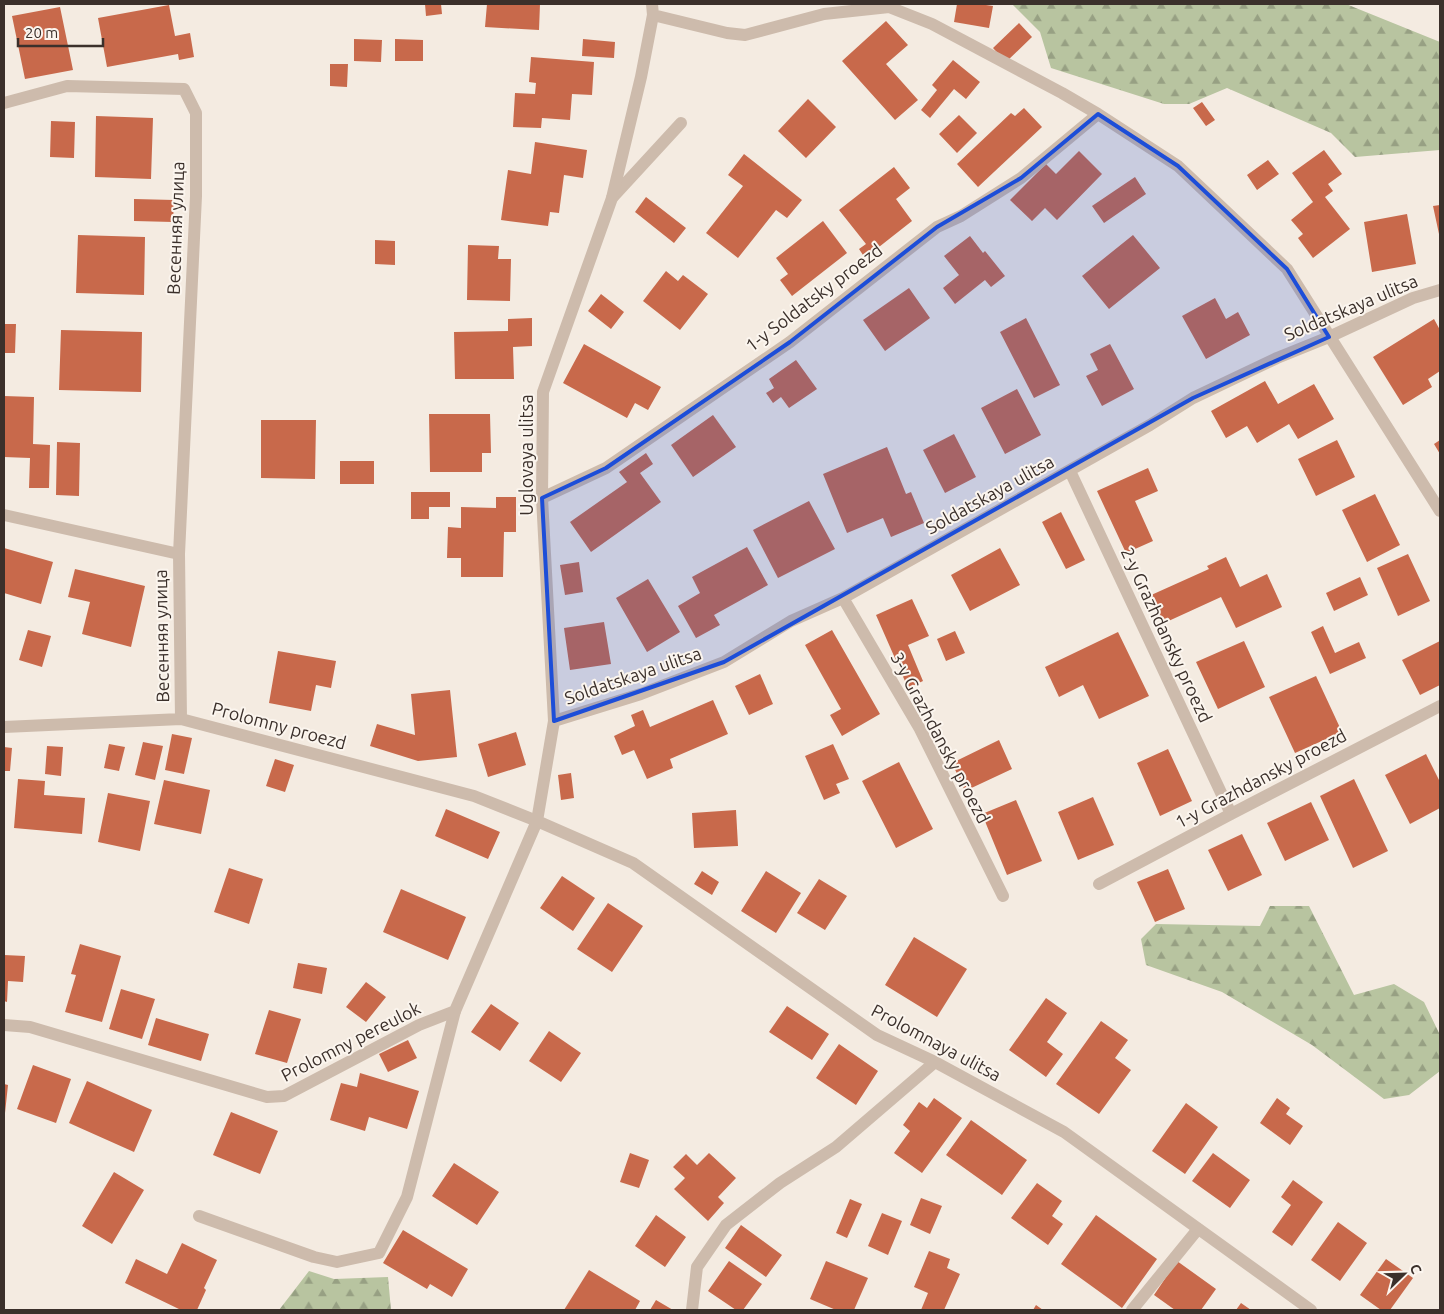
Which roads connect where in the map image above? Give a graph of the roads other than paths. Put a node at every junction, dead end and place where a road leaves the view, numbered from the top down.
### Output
1 (652, 9) edge
2 (4, 104) edge
3 (1098, 114) junction
4 (681, 123) dead end
5 (612, 198) junction
6 (1440, 290) edge
7 (1329, 338) junction
8 (1070, 471) junction
9 (542, 498) junction
10 (1440, 512) edge
11 (4, 515) edge
12 (179, 554) junction
13 (843, 598) junction
14 (1440, 706) edge
15 (181, 719) junction
16 (554, 721) junction
17 (4, 728) edge
18 (1231, 814) junction
19 (537, 820) junction
20 (1098, 884) dead end
21 (1003, 896) dead end
22 (455, 1011) junction
23 (4, 1025) edge
24 (934, 1062) junction
25 (199, 1216) dead end
26 (1198, 1229) junction
27 (692, 1310) edge
28 (1132, 1310) edge
29 (1311, 1310) edge

1 - 3 street, Uglovaya ulitsa
1 - 5 street, Uglovaya ulitsa
2 - 12 street, Весенняя улица
3 - 7 street
3 - 9 street, 1-y Soldatsky proezd
4 - 5 street
5 - 9 street, Uglovaya ulitsa
6 - 7 street, Soldatskaya ulitsa
7 - 8 street, Soldatskaya ulitsa
7 - 10 street
8 - 13 street, Soldatskaya ulitsa
8 - 18 street, 2-y Grazhdansky proezd
9 - 16 street, Uglovaya ulitsa
11 - 12 street, Весенняя улица
12 - 15 street, Весенняя улица
13 - 16 street, Soldatskaya ulitsa
13 - 21 street, 3-y Grazhdansky proezd
14 - 18 street, 1-y Grazhdansky proezd
15 - 17 street, Prolomny proezd
15 - 19 street, Prolomny proezd
16 - 19 street, Uglovaya ulitsa
18 - 20 street, 1-y Grazhdansky proezd
19 - 22 street
19 - 24 street, Prolomnaya ulitsa
22 - 23 street, Prolomny pereulok
22 - 25 street
24 - 26 street, Prolomnaya ulitsa
24 - 27 street
26 - 28 street
26 - 29 street, Prolomnaya ulitsa

